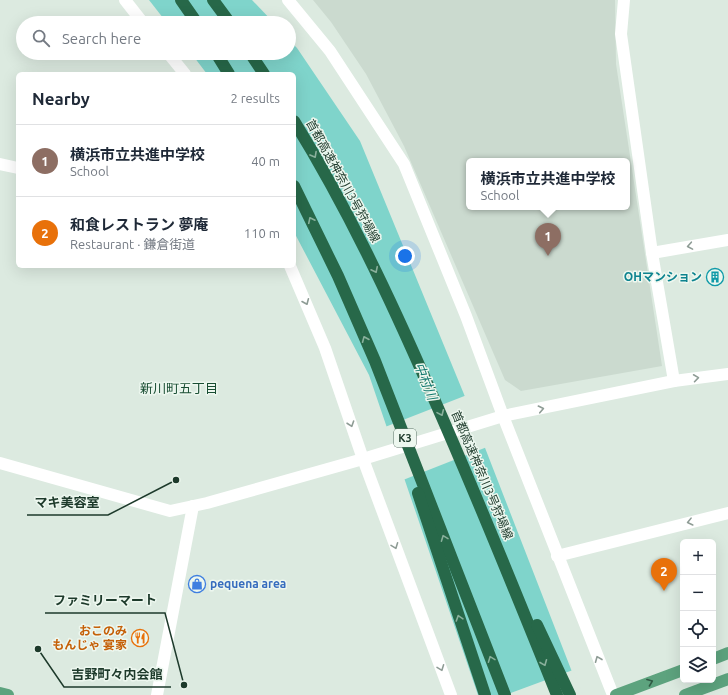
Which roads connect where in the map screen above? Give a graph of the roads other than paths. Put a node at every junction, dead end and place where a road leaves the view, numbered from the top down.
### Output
1 (125, 0) edge
2 (181, 0) edge
3 (213, 0) edge
4 (288, 0) edge
5 (624, 0) edge
6 (138, 16) edge
7 (192, 16) edge
8 (225, 16) edge
9 (174, 60) edge
10 (220, 60) edge
11 (255, 60) edge
12 (183, 72) edge
13 (228, 72) edge
14 (263, 72) edge
15 (296, 126) edge
16 (0, 164) edge
17 (16, 168) edge
18 (296, 190) edge
19 (728, 240) edge
20 (652, 253) junction
21 (291, 268) edge
22 (375, 361) junction
23 (728, 374) edge
24 (674, 381) junction
25 (503, 416) junction
26 (363, 459) junction
27 (0, 463) edge
28 (476, 493) junction
29 (193, 506) junction
30 (728, 513) edge
31 (557, 556) junction
32 (728, 653) edge
33 (716, 658) edge
34 (680, 671) edge
35 (728, 679) edge
36 (0, 693) edge
37 (8, 695) edge
38 (157, 695) edge
39 (451, 695) edge
40 (485, 695) edge
41 (505, 695) edge
42 (557, 695) edge
43 (570, 695) edge
44 (613, 695) edge
45 (616, 695) edge
46 (685, 695) edge

1 - 6 street
2 - 7 highway
3 - 8 highway
4 - 25 street
5 - 20 street
9 - 12 street
10 - 13 highway
11 - 14 highway
15 -> 28 highway, 首都高速神奈川3号狩場線
16 - 17 street
22 -> 18 highway, K3
19 -> 20 street
20 - 24 street
21 -> 26 street
40 -> 22 highway
41 -> 22 highway, K3
24 -> 23 street
25 -> 24 street
25 - 26 street
25 - 31 street
26 - 29 street
26 -> 39 street
27 - 29 street
28 -> 42 highway, 首都高速神奈川3号狩場線
28 - 43 highway
29 - 38 street
30 -> 31 street
44 -> 31 street
32 - 33 main road
45 -> 34 main road
35 - 46 main road
36 - 37 main road

